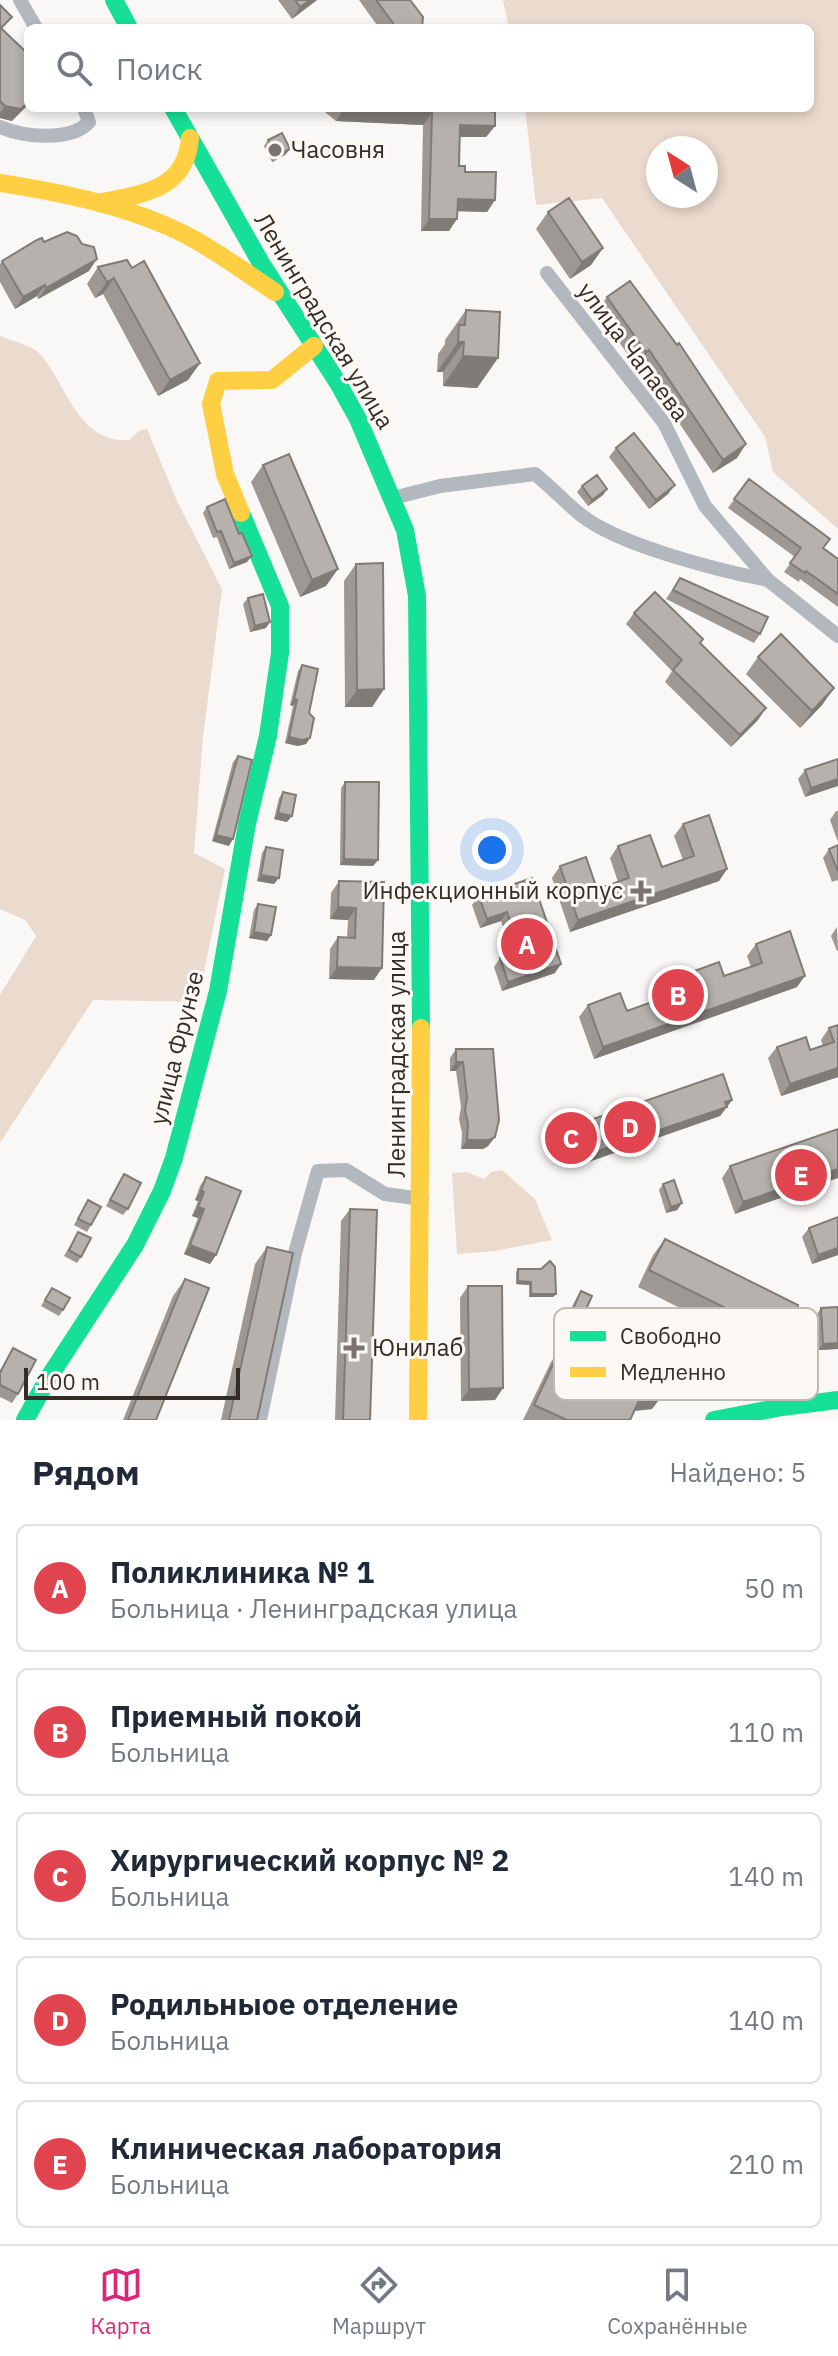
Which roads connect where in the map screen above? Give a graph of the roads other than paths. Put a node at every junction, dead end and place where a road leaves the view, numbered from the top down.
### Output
1 (20, 0) edge
2 (116, 3) edge
3 (34, 24) edge
4 (127, 24) edge
5 (85, 112) edge
6 (175, 112) edge
7 (0, 127) edge
8 (190, 138) junction
9 (0, 183) edge
10 (97, 203) junction
11 (232, 213) junction
12 (194, 241) junction
13 (547, 273) dead end
14 (280, 295) junction
15 (314, 346) junction
16 (393, 498) junction
17 (768, 580) junction
18 (838, 636) edge
19 (422, 1199) junction
20 (838, 1400) edge
21 (25, 1420) edge
22 (260, 1420) edge
23 (418, 1420) edge
24 (714, 1420) edge

1 - 3 street
2 - 4 main road
5 - 7 street
6 - 8 main road, Ленинградская улица
8 - 10 main road
8 - 11 main road, Ленинградская улица
9 - 10 main road
10 - 12 main road
11 - 12 main road, Ленинградская улица
11 - 14 main road, Ленинградская улица
12 - 14 main road
13 - 17 street, улица Чапаева
14 - 15 main road, Ленинградская улица
15 - 16 main road, Ленинградская улица
15 - 21 main road, улица Фрунзе
16 - 17 street
16 - 19 main road, Ленинградская улица
17 - 18 street, улица Чапаева
19 - 22 street
19 - 23 main road, Ленинградская улица
20 - 24 main road

